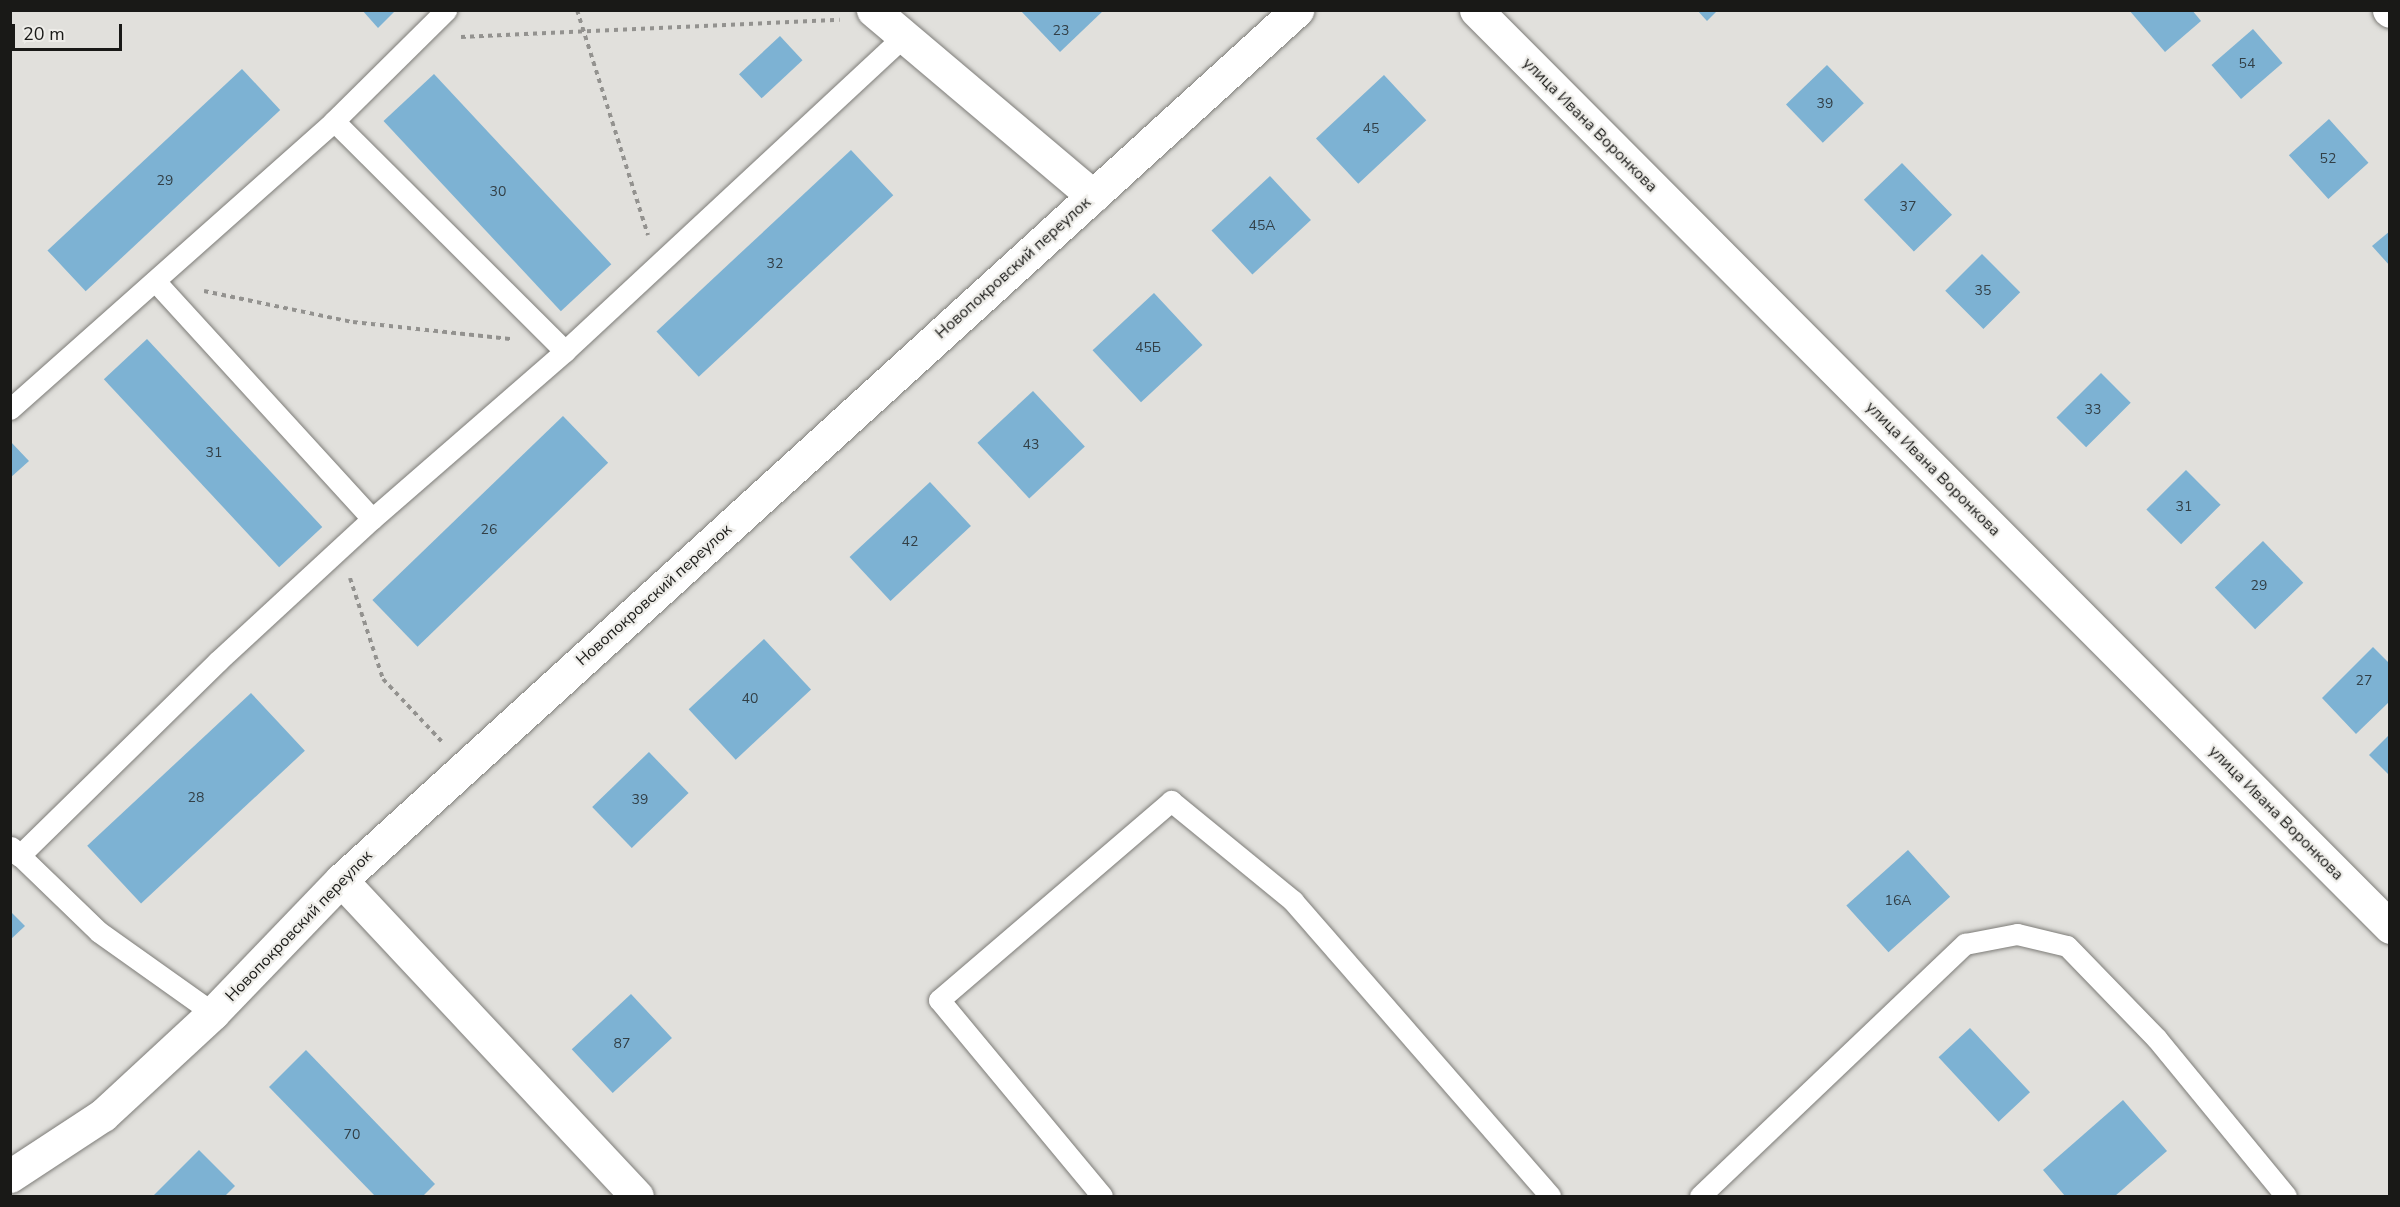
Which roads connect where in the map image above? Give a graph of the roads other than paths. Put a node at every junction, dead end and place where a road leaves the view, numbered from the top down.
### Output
1 (446, 10) edge
2 (1297, 10) edge
3 (1476, 10) edge
4 (886, 22) edge
5 (334, 121) junction
6 (1093, 196) junction
7 (155, 281) junction
8 (562, 348) junction
9 (10, 409) edge
10 (372, 519) junction
11 (15, 851) edge
12 (340, 880) junction
13 (2390, 927) edge
14 (213, 1013) junction
15 (10, 1176) edge
16 (637, 1197) edge
17 (1102, 1197) edge
18 (1550, 1197) edge
19 (1700, 1197) edge
20 (2286, 1197) edge

1 - 5 lane
2 - 6 street, Новопокровский переулок
3 - 13 street, улица Ивана Воронкова
4 - 6 street
4 - 8 lane
5 - 7 lane
5 - 8 lane
6 - 12 street, Новопокровский переулок
7 - 9 lane
7 - 10 lane
8 - 10 lane
10 - 11 lane
11 - 14 lane
12 - 14 street, Новопокровский переулок
12 - 16 street
14 - 15 street, Новопокровский переулок
17 - 18 lane
19 - 20 lane

